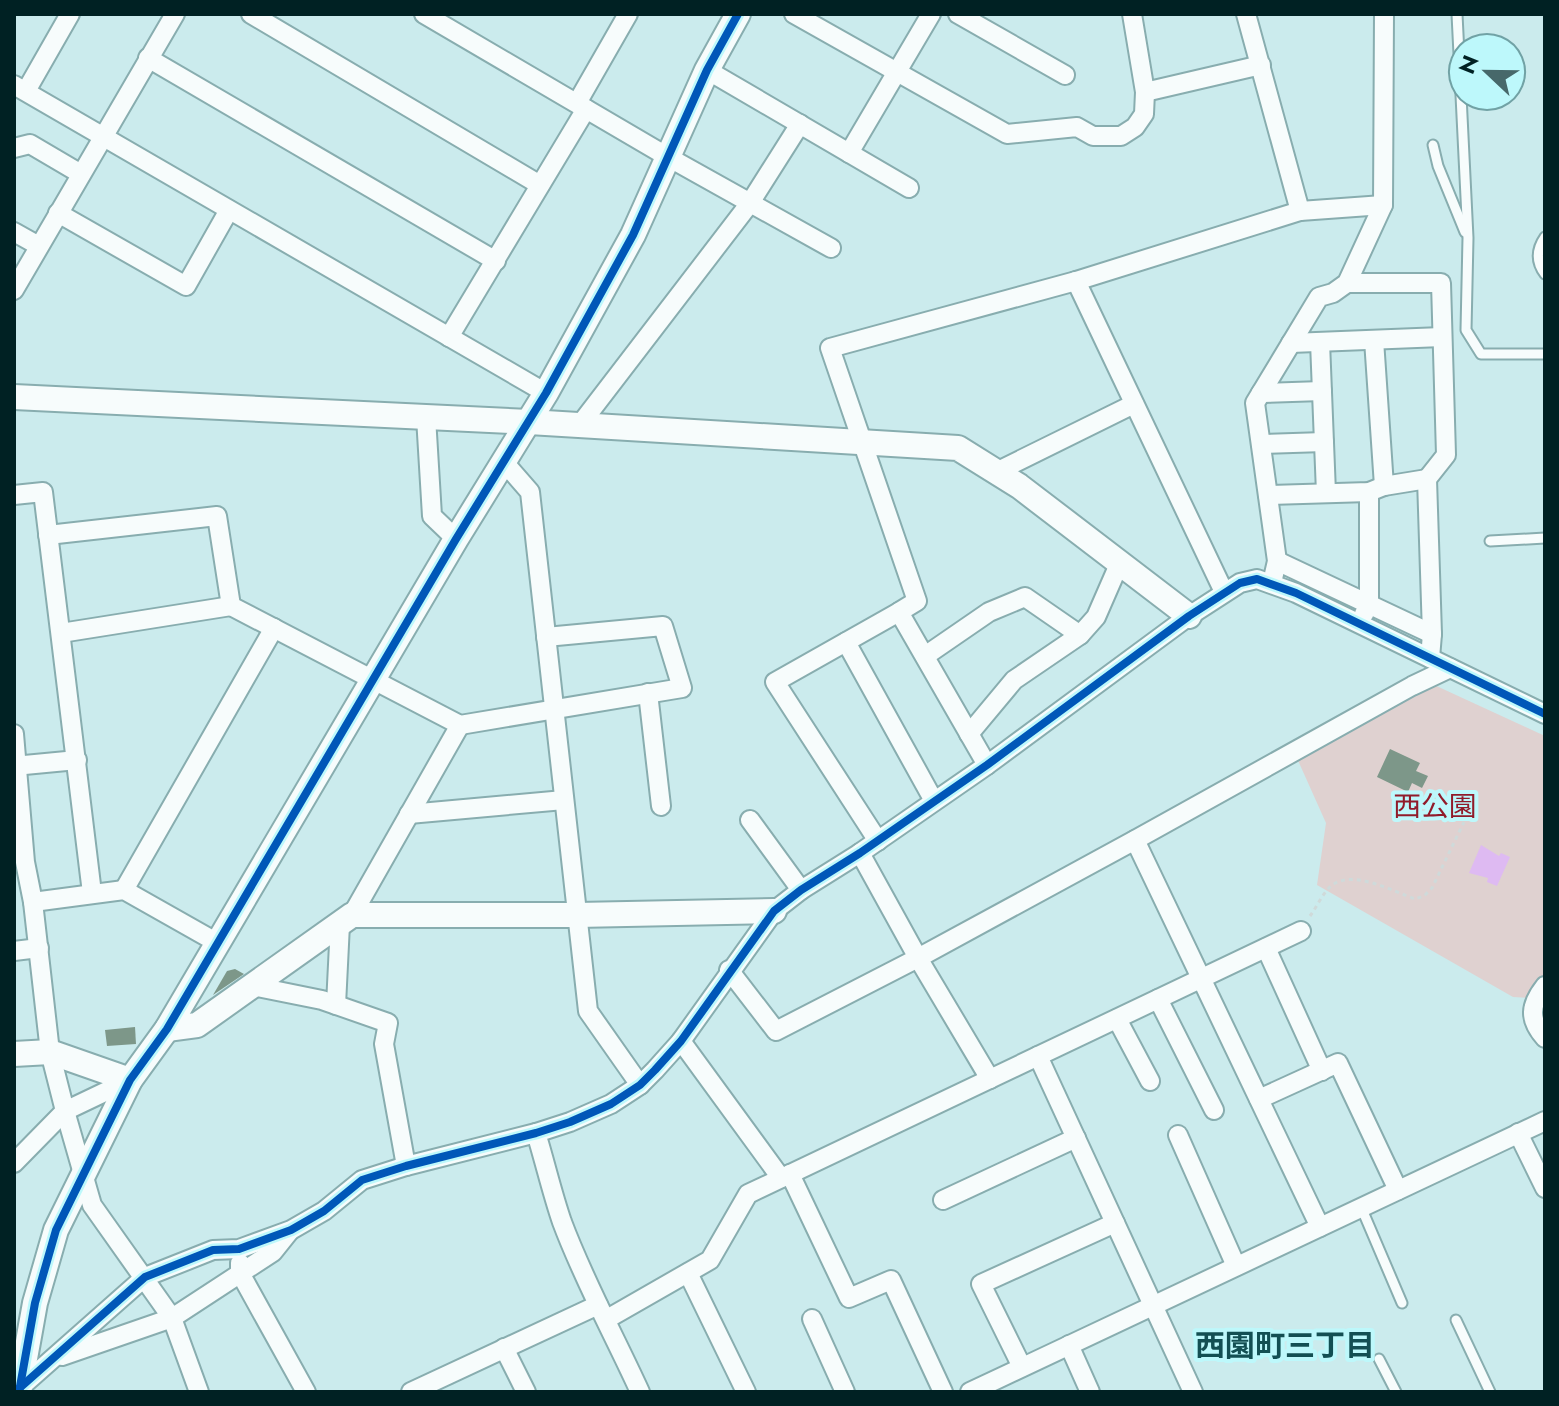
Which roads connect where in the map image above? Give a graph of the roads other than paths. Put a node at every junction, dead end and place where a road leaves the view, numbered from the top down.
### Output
1 (70, 14) edge
2 (175, 14) edge
3 (251, 14) edge
4 (424, 14) edge
5 (738, 14) edge
6 (794, 14) edge
7 (931, 14) edge
8 (958, 14) edge
9 (1132, 14) edge
10 (1246, 14) edge
11 (1384, 14) edge
12 (1457, 14) edge
13 (620, 17) edge
14 (148, 58) junction
15 (1261, 65) junction
16 (707, 70) junction
17 (897, 72) junction
18 (1065, 75) dead end
19 (20, 88) edge
20 (1145, 92) junction
21 (581, 106) junction
22 (800, 124) junction
23 (103, 136) junction
24 (1433, 145) dead end
25 (14, 148) edge
26 (849, 153) junction
27 (668, 157) junction
28 (81, 174) junction
29 (540, 185) junction
30 (909, 188) dead end
31 (750, 203) junction
32 (1383, 205) junction
33 (229, 210) junction
34 (1300, 211) junction
35 (58, 213) junction
36 (14, 232) edge
37 (1545, 237) edge
38 (1468, 238) junction
39 (39, 246) junction
40 (831, 248) dead end
41 (496, 261) junction
42 (1545, 274) edge
43 (1076, 281) junction
44 (1347, 283) junction
45 (14, 290) edge
46 (449, 337) junction
47 (1442, 337) junction
48 (1374, 340) junction
49 (1320, 342) junction
50 (1291, 343) junction
51 (1545, 354) edge
52 (1322, 391) junction
53 (546, 393) junction
54 (1261, 393) junction
55 (14, 397) edge
56 (1134, 404) junction
57 (426, 417) junction
58 (529, 422) junction
59 (579, 426) junction
60 (1324, 442) junction
61 (864, 443) junction
62 (1261, 444) junction
63 (503, 461) junction
64 (996, 472) junction
65 (1427, 479) junction
66 (1376, 489) junction
67 (1326, 493) junction
68 (14, 495) edge
69 (1268, 495) junction
70 (48, 535) junction
71 (1545, 538) edge
72 (456, 539) junction
73 (1490, 541) dead end
74 (1277, 561) junction
75 (1120, 562) junction
76 (1272, 583) junction
77 (1224, 592) junction
78 (1369, 604) junction
79 (231, 606) junction
80 (899, 612) junction
81 (1189, 616) junction
82 (1360, 624) junction
83 (274, 628) junction
84 (61, 633) junction
85 (1432, 634) junction
86 (1080, 635) junction
87 (546, 637) junction
88 (846, 642) junction
89 (925, 656) junction
90 (1430, 658) junction
91 (1450, 668) junction
92 (374, 680) junction
93 (648, 693) junction
94 (554, 708) junction
95 (1545, 714) edge
96 (460, 725) junction
97 (14, 734) edge
98 (969, 734) junction
99 (77, 760) junction
100 (987, 765) junction
101 (16, 766) edge
102 (564, 800) junction
103 (934, 801) junction
104 (661, 806) dead end
105 (409, 814) junction
106 (750, 820) dead end
107 (1135, 840) junction
108 (878, 841) junction
109 (860, 853) junction
110 (20, 863) edge
111 (124, 890) junction
112 (801, 890) junction
113 (92, 893) junction
114 (33, 902) junction
115 (774, 911) junction
116 (577, 915) junction
117 (346, 920) junction
118 (1301, 931) road end
119 (216, 942) junction
120 (39, 948) junction
121 (1266, 948) junction
122 (14, 951) edge
123 (918, 958) junction
124 (729, 970) junction
125 (1201, 979) junction
126 (253, 986) junction
127 (1545, 986) edge
128 (1158, 999) junction
129 (336, 1005) junction
130 (1117, 1019) junction
131 (167, 1029) junction
132 (1545, 1038) edge
133 (681, 1041) junction
134 (50, 1052) junction
135 (14, 1054) edge
136 (1038, 1056) junction
137 (1322, 1071) junction
138 (990, 1079) junction
139 (130, 1080) junction
140 (1150, 1081) dead end
141 (640, 1085) junction
142 (1259, 1099) junction
143 (1214, 1110) dead end
144 (65, 1111) junction
145 (1545, 1121) edge
146 (536, 1133) junction
147 (1518, 1133) junction
148 (1178, 1135) dead end
149 (1076, 1138) junction
150 (14, 1163) edge
151 (406, 1166) junction
152 (83, 1174) junction
153 (786, 1176) junction
154 (1545, 1188) edge
155 (1398, 1190) junction
156 (943, 1200) dead end
157 (1361, 1207) junction
158 (1115, 1223) junction
159 (1320, 1227) junction
160 (291, 1230) junction
161 (239, 1249) junction
162 (1236, 1266) junction
163 (240, 1273) junction
164 (688, 1273) junction
165 (145, 1277) junction
166 (1402, 1303) dead end
167 (1153, 1305) junction
168 (602, 1312) junction
169 (172, 1318) junction
170 (812, 1319) dead end
171 (1456, 1320) dead end
172 (1069, 1345) junction
173 (504, 1348) junction
174 (55, 1359) junction
175 (1379, 1359) dead end
176 (1022, 1367) junction
177 (981, 1390) edge
178 (18, 1391) edge
179 (199, 1392) edge
180 (306, 1392) edge
181 (411, 1392) edge
182 (526, 1392) edge
183 (640, 1392) edge
184 (746, 1392) edge
185 (845, 1392) edge
186 (943, 1392) edge
187 (1090, 1392) edge
188 (1193, 1392) edge
189 (1396, 1392) edge
190 (1490, 1392) edge

1 - 19 street
2 - 14 street
3 - 29 street
4 - 21 street
5 - 16 street
6 - 17 street
7 - 17 street
8 - 18 street
9 - 20 street
10 - 15 street
11 - 32 street
12 - 38 lane
13 - 21 street
14 - 23 street
14 - 41 street
15 - 20 street
15 - 34 street
16 - 22 street
16 - 27 street
17 - 20 street
17 - 26 street
19 - 23 street
21 - 27 street
21 - 29 street
22 - 26 street
22 - 31 street
23 - 28 street
23 - 33 street
24 - 38 lane
25 - 28 street
26 - 30 street
27 - 31 street
27 - 53 street
28 - 35 street
29 - 41 street
31 - 40 street
31 - 59 street
32 - 34 street
32 - 44 street
33 - 35 street
33 - 46 street
34 - 43 street
35 - 39 street
36 - 39 street
37 - 42 lane
38 - 51 lane
39 - 45 street
41 - 46 street
43 - 56 street
43 - 61 street
44 - 47 street
44 - 50 street
46 - 53 street
47 - 48 street
47 - 65 street
48 - 49 street
48 - 66 street
49 - 50 street
49 - 52 street
50 - 54 street
52 - 54 street
52 - 60 street
53 - 58 street
54 - 62 street
55 - 57 street
56 - 64 street
56 - 77 street
57 - 58 street
57 - 72 street
58 - 59 street
58 - 63 street
59 - 61 street
60 - 62 street
60 - 67 street
61 - 64 street
61 - 80 street
62 - 69 street
63 - 72 street
63 - 87 street
64 - 75 street
65 - 66 street
65 - 85 street
66 - 67 street
66 - 78 street
67 - 69 street
68 - 70 street
69 - 74 street
70 - 79 street
70 - 84 street
71 - 73 lane
72 - 92 street
74 - 76 street
74 - 78 street
75 - 81 street
75 - 86 street
76 - 77 street
76 - 82 street
77 - 81 street
78 - 82 street
78 - 85 street
79 - 83 street
79 - 84 street
80 - 88 street
80 - 89 street
81 - 100 street
82 - 90 street
83 - 92 street
83 - 111 street
84 - 99 street
85 - 90 street
86 - 89 street
86 - 98 street
87 - 93 street
87 - 94 street
88 - 103 street
88 - 108 street
89 - 98 street
90 - 91 street
91 - 95 street
91 - 107 street
92 - 96 street
92 - 119 street
93 - 94 street
93 - 104 street
94 - 96 street
94 - 102 street
96 - 105 street
97 - 101 street
98 - 100 street
99 - 101 street
99 - 113 street
100 - 103 street
101 - 110 street
102 - 105 street
102 - 116 street
103 - 108 street
105 - 117 street
106 - 112 street
107 - 123 street
107 - 125 street
108 - 109 street
109 - 112 street
109 - 123 street
110 - 114 street
111 - 113 street
111 - 119 street
112 - 115 street
113 - 114 street
114 - 120 street
115 - 116 street
115 - 124 street
116 - 117 street
116 - 141 street
117 - 126 street
117 - 129 street
118 - 121 street
119 - 131 street
120 - 122 street
120 - 134 street
121 - 125 street
121 - 137 street
123 - 124 street
123 - 138 street
124 - 133 street
125 - 128 street
125 - 142 street
126 - 129 street
126 - 131 street
127 - 132 street
128 - 130 street
128 - 143 street
129 - 151 street
130 - 136 street
130 - 140 street
131 - 139 street
133 - 141 street
133 - 153 street
134 - 135 street
134 - 139 street
134 - 144 street
136 - 138 street
136 - 149 street
137 - 142 street
137 - 155 street
138 - 153 street
139 - 144 street
139 - 152 street
141 - 146 street
142 - 159 street
144 - 150 street
144 - 152 street
145 - 147 street
146 - 151 street
146 - 168 street
147 - 154 street
147 - 155 street
148 - 162 street
149 - 156 street
149 - 158 street
151 - 160 street
152 - 165 street
152 - 178 street
153 - 164 street
153 - 186 street
155 - 157 street
157 - 159 street
157 - 166 lane
158 - 167 street
158 - 176 street
159 - 162 street
160 - 161 street
160 - 163 street
161 - 163 street
161 - 165 street
162 - 167 street
163 - 169 street
163 - 180 street
164 - 168 street
164 - 184 street
165 - 169 street
165 - 174 street
167 - 172 street
167 - 188 street
168 - 173 street
168 - 183 street
169 - 174 street
169 - 179 street
170 - 185 street
171 - 190 lane
172 - 176 street
172 - 187 street
173 - 181 street
173 - 182 street
174 - 178 street
175 - 189 lane
176 - 177 street

